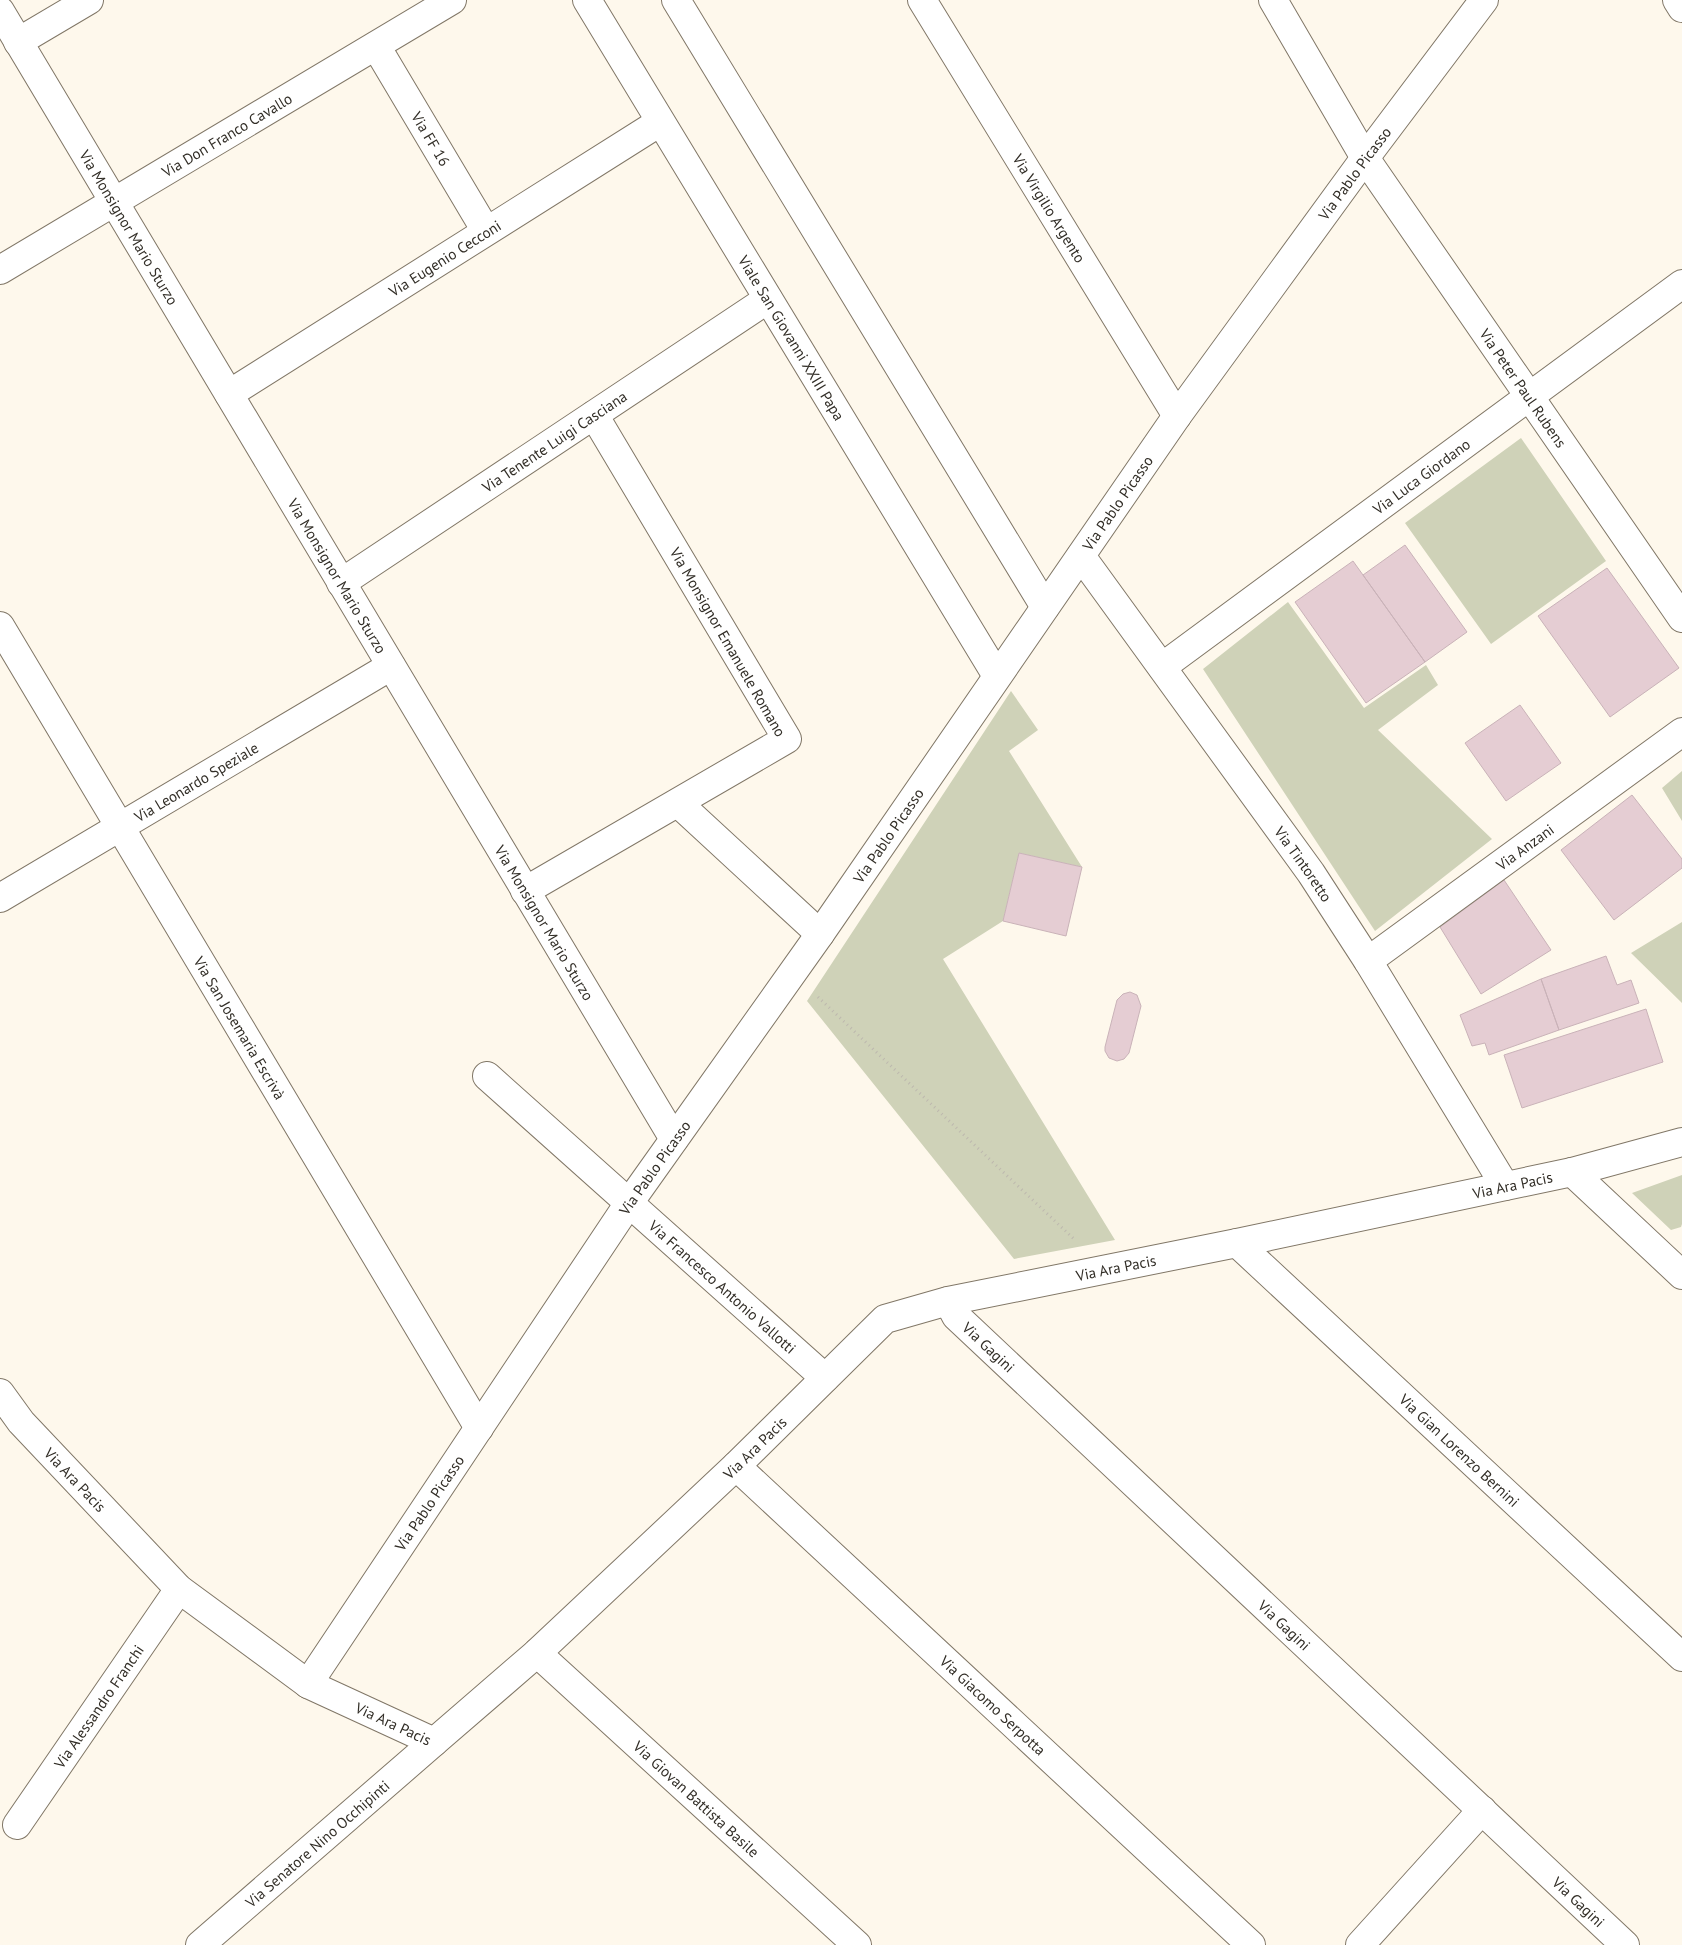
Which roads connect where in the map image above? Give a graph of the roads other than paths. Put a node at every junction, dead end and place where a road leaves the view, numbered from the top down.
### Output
1 (89, 0) edge
2 (452, 0) edge
3 (587, 0) edge
4 (676, 0) edge
5 (922, 0) edge
6 (1273, 0) edge
7 (1484, 0) edge
8 (1677, 0) edge
9 (1682, 8) edge
10 (0, 11) edge
11 (18, 42) junction
12 (376, 46) junction
13 (660, 122) junction
14 (1365, 158) junction
15 (114, 202) junction
16 (486, 231) junction
17 (0, 270) edge
18 (1682, 284) edge
19 (768, 299) junction
20 (229, 394) junction
21 (1530, 396) junction
22 (594, 415) junction
23 (1177, 416) junction
24 (1081, 556) junction
25 (341, 583) junction
26 (1045, 608) junction
27 (1682, 618) edge
28 (0, 626) edge
29 (391, 666) junction
30 (1162, 667) junction
31 (997, 676) junction
32 (1682, 732) edge
33 (678, 803) junction
34 (120, 827) junction
35 (526, 890) junction
36 (0, 898) edge
37 (820, 934) junction
38 (1368, 961) junction
39 (487, 1076) dead end
40 (674, 1139) junction
41 (1682, 1142) edge
42 (1572, 1172) junction
43 (1504, 1186) junction
44 (629, 1203) junction
45 (1237, 1243) junction
46 (1682, 1275) edge
47 (948, 1301) junction
48 (825, 1378) junction
49 (0, 1394) edge
50 (479, 1428) junction
51 (736, 1466) junction
52 (179, 1589) junction
53 (537, 1653) junction
54 (1682, 1657) edge
55 (308, 1684) junction
56 (434, 1742) junction
57 (1482, 1810) junction
58 (17, 1825) dead end
59 (200, 1945) edge
60 (857, 1945) edge
61 (1252, 1945) edge
62 (1360, 1945) edge
63 (1625, 1945) edge

1 - 11 street
2 - 12 street, Via Don Franco Cavallo
3 - 13 street, Viale San Giovanni XXIII Papa
4 - 26 street
5 - 23 street, Via Virgilio Argento
6 - 14 street, Via Peter Paul Rubens
7 - 14 street, Via Pablo Picasso
8 - 9 street
10 - 11 street, Via Monsignor Mario Sturzo
11 - 15 street, Via Monsignor Mario Sturzo
12 - 15 street, Via Don Franco Cavallo
12 - 16 street, Via FF 16
13 - 16 street, Via Eugenio Cecconi
13 - 19 street, Viale San Giovanni XXIII Papa
14 - 21 street, Via Peter Paul Rubens
14 - 23 street, Via Pablo Picasso
15 - 17 street, Via Don Franco Cavallo
15 - 20 street, Via Monsignor Mario Sturzo
16 - 20 street, Via Eugenio Cecconi
18 - 21 street, Via Luca Giordano
19 - 22 street, Via Tenente Luigi Casciana
19 - 31 street, Viale San Giovanni XXIII Papa
20 - 25 street, Via Monsignor Mario Sturzo
21 - 27 street, Via Peter Paul Rubens
21 - 30 street, Via Luca Giordano
22 - 25 street, Via Tenente Luigi Casciana
22 - 33 street, Via Monsignor Emanuele Romano
23 - 24 street, Via Pablo Picasso
24 - 26 street, Via Pablo Picasso
24 - 30 street, Via Tintoretto
25 - 29 street, Via Monsignor Mario Sturzo
26 - 31 street, Via Pablo Picasso
28 - 34 street, Via San Josemaria Escrivà
29 - 34 street, Via Leonardo Speziale
29 - 35 street, Via Monsignor Mario Sturzo
30 - 38 street, Via Tintoretto
31 - 37 street, Via Pablo Picasso
32 - 38 street, Via Anzani
33 - 35 street, Via Monsignor Emanuele Romano
33 - 37 street
34 - 36 street, Via Leonardo Speziale
34 - 50 street, Via San Josemaria Escrivà
35 - 40 street, Via Monsignor Mario Sturzo
37 - 40 street, Via Pablo Picasso
38 - 43 street, Via Tintoretto
39 - 44 street, Via Francesco Antonio Vallotti
40 - 44 street, Via Pablo Picasso
41 - 42 street, Via Ara Pacis
42 - 43 street, Via Ara Pacis
42 - 46 street
43 - 45 street, Via Ara Pacis
44 - 48 street, Via Francesco Antonio Vallotti
44 - 50 street, Via Pablo Picasso
45 - 47 street, Via Ara Pacis
45 - 54 street, Via Gian Lorenzo Bernini
47 - 48 street, Via Ara Pacis
47 - 57 street, Via Gagini
48 - 51 street, Via Ara Pacis
49 - 52 street, Via Ara Pacis
50 - 55 street, Via Pablo Picasso
51 - 53 street, Via Ara Pacis
51 - 61 street, Via Giacomo Serpotta
52 - 55 street, Via Ara Pacis
52 - 58 street, Via Alessandro Franchi
53 - 56 street, Via Ara Pacis
53 - 60 street, Via Giovan Battista Basile
55 - 56 street, Via Ara Pacis
56 - 59 street, Via Senatore Nino Occhipinti
57 - 62 street
57 - 63 street, Via Gagini

